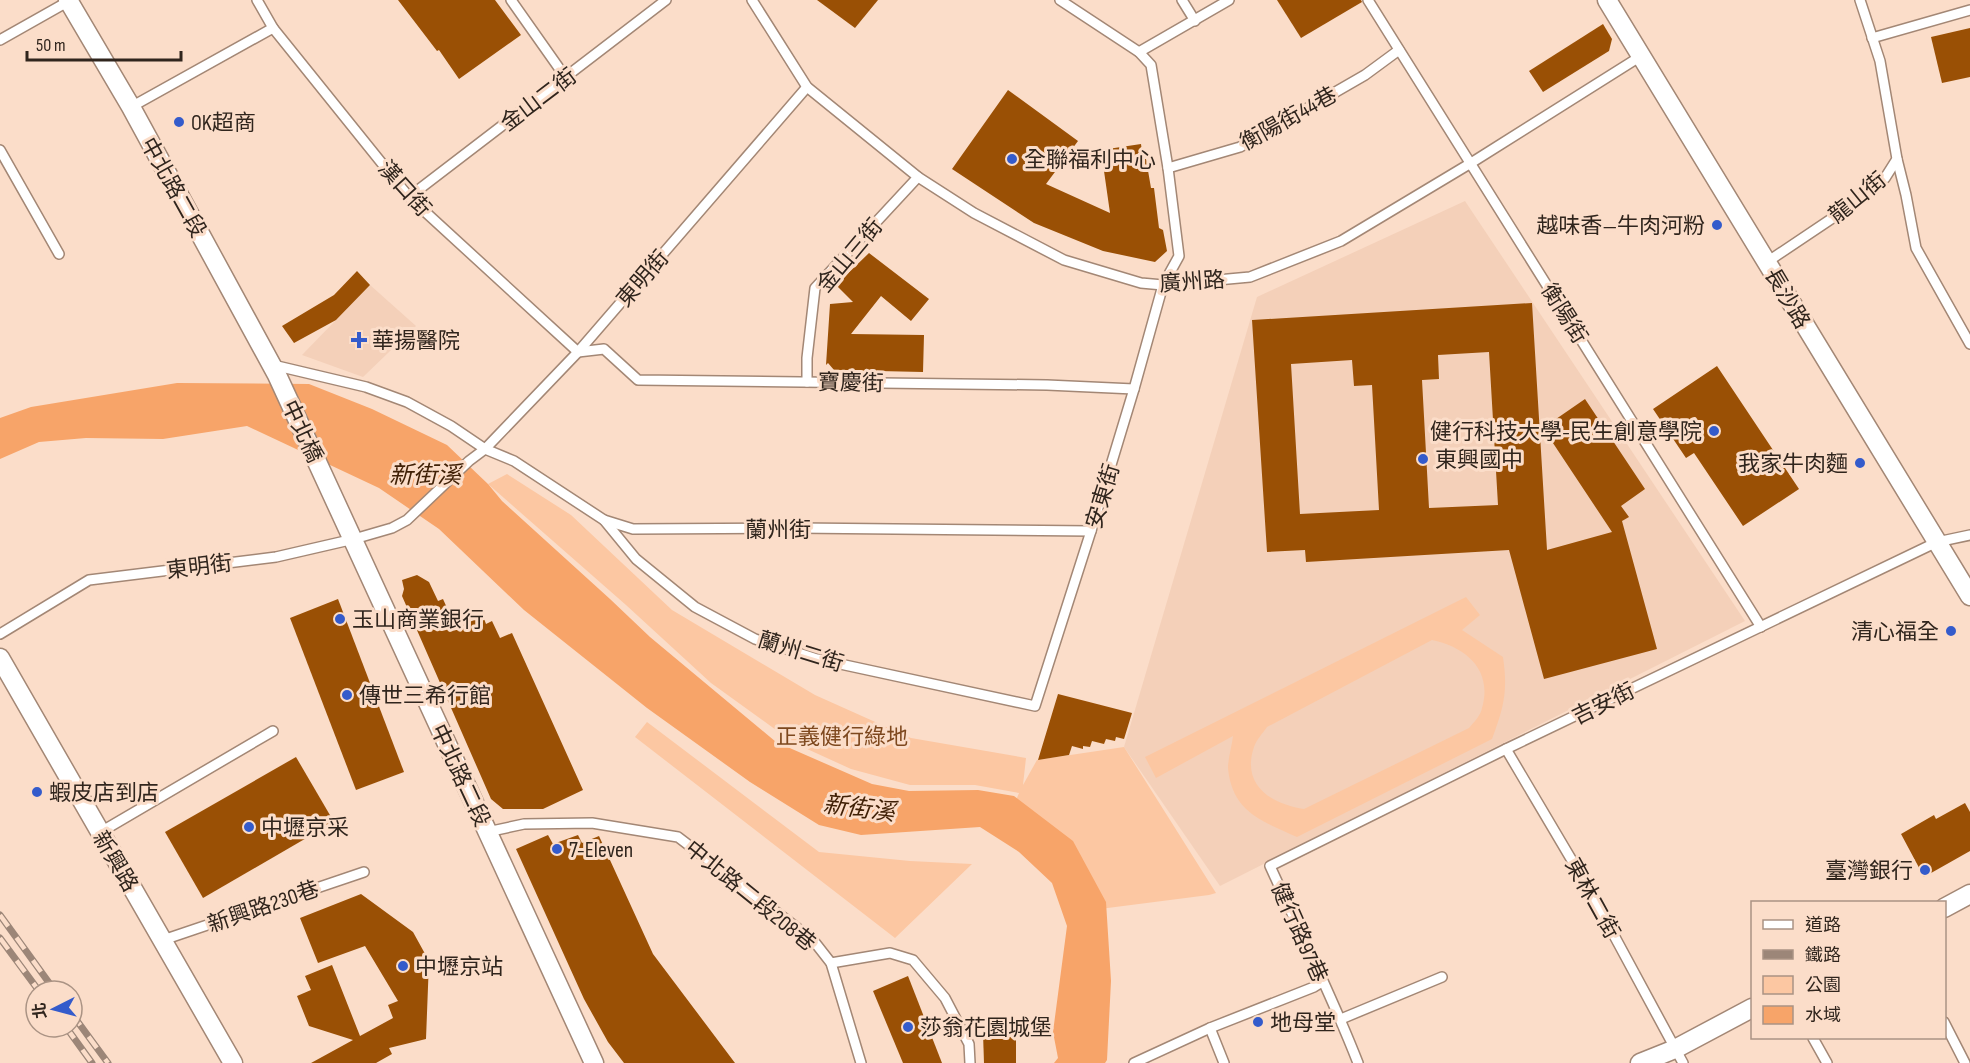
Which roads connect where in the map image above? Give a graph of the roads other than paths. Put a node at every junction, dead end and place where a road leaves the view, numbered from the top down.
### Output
1 (257, 0) edge
2 (511, 0) edge
3 (666, 0) edge
4 (753, 0) edge
5 (1060, 0) edge
6 (1182, 0) edge
7 (1229, 0) edge
8 (1368, 0) edge
9 (1607, 0) edge
10 (1860, 0) edge
11 (68, 1) edge
12 (1970, 10) edge
13 (1195, 21) junction
14 (273, 28) junction
15 (1872, 38) junction
16 (0, 40) edge
17 (1399, 50) junction
18 (1139, 52) junction
19 (1641, 56) junction
20 (566, 78) junction
21 (807, 87) junction
22 (131, 107) junction
23 (0, 150) edge
24 (1897, 159) junction
25 (1471, 163) junction
26 (4, 165) edge
27 (1168, 168) junction
28 (918, 177) junction
29 (409, 197) junction
30 (59, 254) dead end
31 (1767, 262) junction
32 (1163, 285) junction
33 (1970, 344) edge
34 (578, 352) junction
35 (274, 370) junction
36 (807, 382) junction
37 (1134, 389) junction
38 (485, 449) junction
39 (329, 487) joint
40 (604, 520) junction
41 (1091, 531) junction
42 (1970, 535) edge
43 (354, 539) junction
44 (1937, 542) junction
45 (1970, 596) edge
46 (1761, 627) junction
47 (0, 634) edge
48 (0, 658) edge
49 (1035, 706) joint
50 (273, 731) dead end
51 (1506, 749) junction
52 (487, 832) junction
53 (99, 833) junction
54 (1270, 866) joint
55 (364, 872) dead end
56 (1970, 894) edge
57 (1946, 907) edge
58 (163, 940) junction
59 (831, 963) junction
60 (1442, 977) dead end
61 (1322, 982) junction
62 (1751, 1009) edge
63 (1341, 1019) junction
64 (1946, 1026) edge
65 (1210, 1028) junction
66 (1814, 1039) edge
67 (1679, 1056) edge
68 (233, 1063) edge
69 (594, 1063) edge
70 (861, 1063) edge
71 (970, 1063) edge
72 (1134, 1063) edge
73 (1224, 1063) edge
74 (1358, 1063) edge
75 (1640, 1063) edge
76 (1827, 1063) edge
77 (1965, 1063) edge

1 - 14 lane, 漢口街
2 - 20 lane
3 - 20 lane, 金山二街
4 - 21 lane, 廣州路
5 - 18 lane
6 - 13 lane
7 - 13 lane
8 - 17 lane, 衡陽街
9 - 19 street, 長沙路
10 - 15 lane, 龍山街
11 - 16 lane
11 - 22 street, 中北路二段
12 - 15 lane
13 - 18 lane
14 - 22 lane
14 - 29 lane, 漢口街
15 - 24 lane, 龍山街
17 - 25 lane, 衡陽街
17 - 27 lane, 衡陽街44巷
18 - 27 lane, 安東街
19 - 25 lane, 廣州路
19 - 31 street, 長沙路
20 - 29 lane, 金山二街
21 - 28 lane, 廣州路
21 - 34 lane, 東明街
22 - 35 street, 中北路二段
23 - 26 lane
24 - 31 lane, 龍山街
24 - 33 lane
25 - 32 lane, 廣州路
25 - 46 lane, 衡陽街
26 - 30 lane
27 - 32 lane, 安東街
28 - 32 lane, 廣州路
28 - 36 lane, 金山三街
29 - 34 lane, 漢口街
31 - 44 street, 長沙路
32 - 37 lane, 安東街
34 - 36 lane, 寶慶街
34 - 38 lane, 東明街
35 - 38 lane, 蘭州街
35 - 39 street, 中北橋
36 - 37 lane, 寶慶街
37 - 41 lane, 安東街
38 - 40 lane, 蘭州街
38 - 43 lane, 東明街
39 - 43 street, 中北路二段
40 - 41 lane, 蘭州街
40 - 49 lane, 蘭州二街
41 - 49 lane, 安東街
42 - 44 lane, 吉安街
43 - 47 lane, 東明街
43 - 52 street, 中北路二段
44 - 45 street, 長沙路
44 - 46 lane, 吉安街
46 - 51 lane, 吉安街
48 - 53 street, 新興路
50 - 53 lane
51 - 54 lane, 吉安街
51 - 67 lane, 東林二街
52 - 59 lane, 中北路二段208巷
52 - 69 street, 中北路二段
53 - 58 street, 新興路
54 - 61 lane, 健行路97巷
55 - 58 lane, 新興路230巷
56 - 57 street
58 - 68 street, 新興路
59 - 70 lane
59 - 71 lane
60 - 63 lane
61 - 63 lane, 健行路97巷
61 - 65 lane
62 - 67 street
63 - 74 lane, 健行路97巷
64 - 77 lane
65 - 72 lane
65 - 73 lane
66 - 76 lane
67 - 75 street

